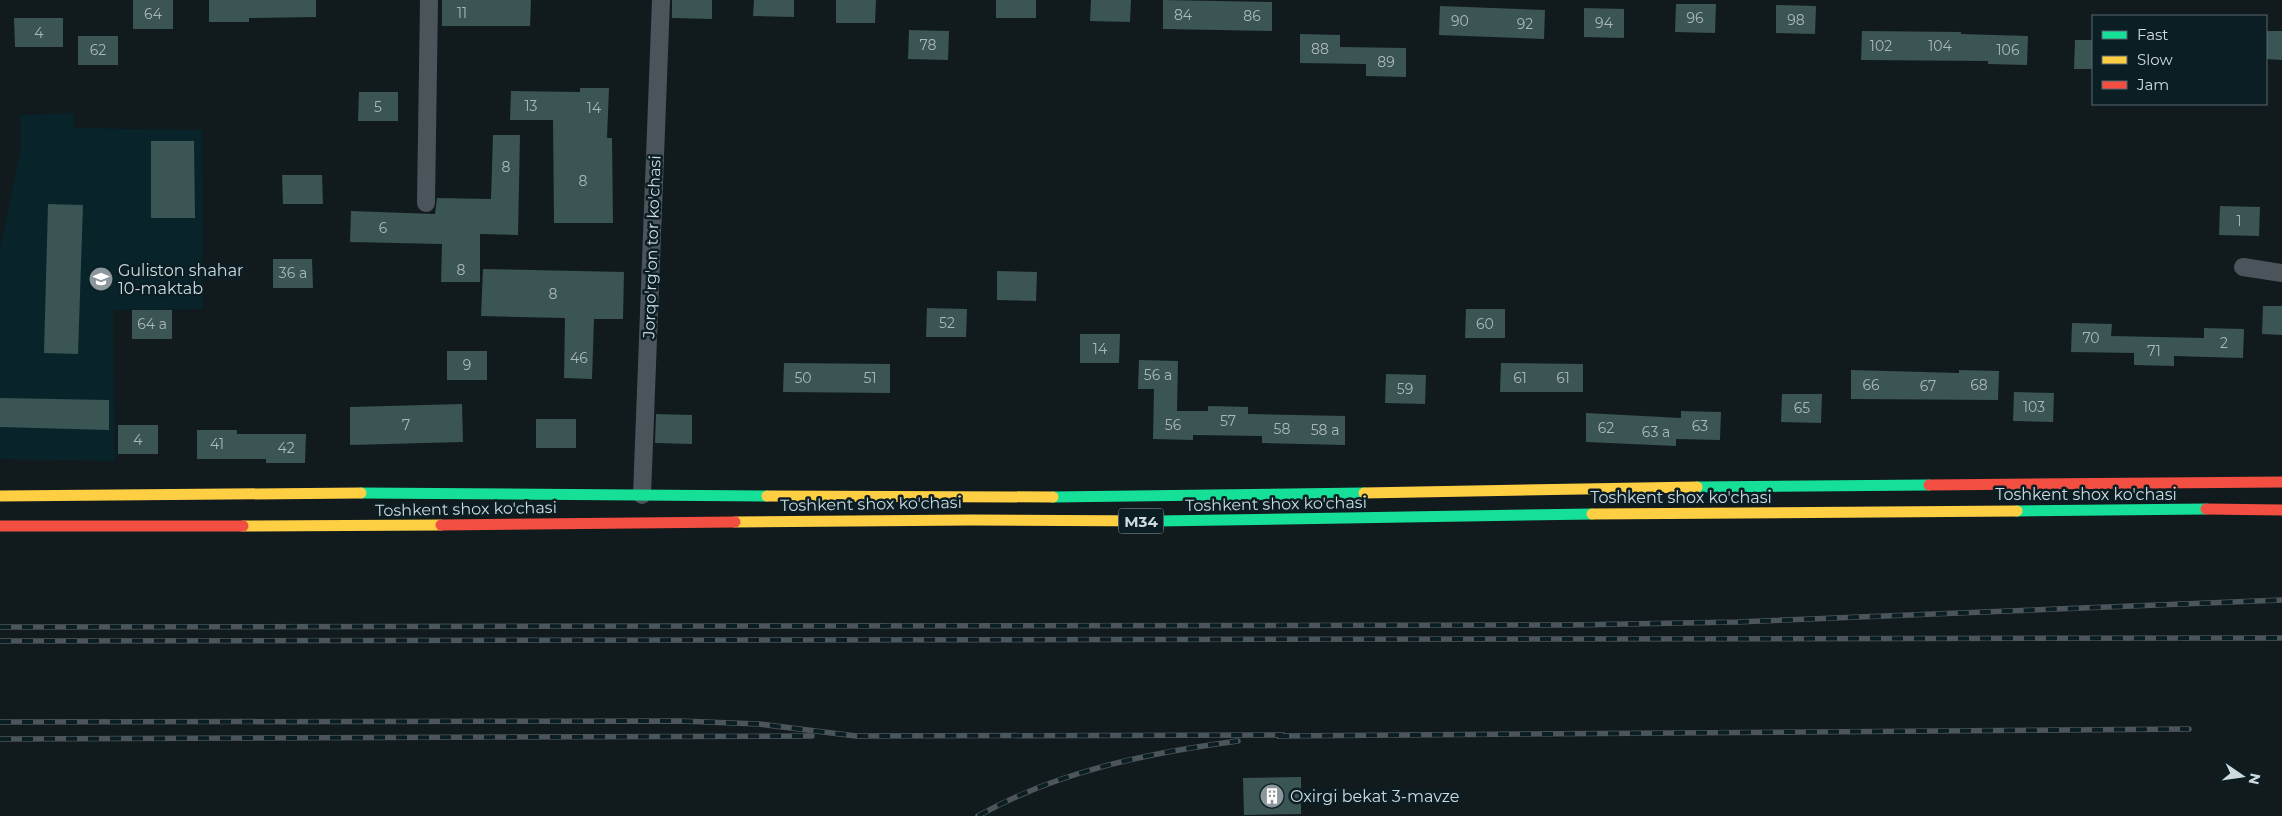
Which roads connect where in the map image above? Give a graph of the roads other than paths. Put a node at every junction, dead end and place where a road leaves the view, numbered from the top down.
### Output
1 (429, 0) edge
2 (661, 0) edge
3 (426, 203) dead end
4 (2243, 267) dead end
5 (2282, 273) edge
6 (2282, 482) edge
7 (642, 495) junction
8 (0, 496) edge
9 (971, 497) junction
10 (2282, 510) edge
11 (971, 520) junction
12 (0, 526) edge

1 - 3 street
2 - 7 street, Jorqo'rg'on tor ko'chasi
4 - 5 street
6 - 9 highway, Toshkent shox ko'chasi / M34
7 - 8 highway, Toshkent shox ko'chasi / M34
7 - 9 highway, Toshkent shox ko'chasi / M34
9 - 11 highway
10 - 11 highway, Toshkent shox ko'chasi / M34
11 - 12 highway, Toshkent shox ko'chasi / M34

